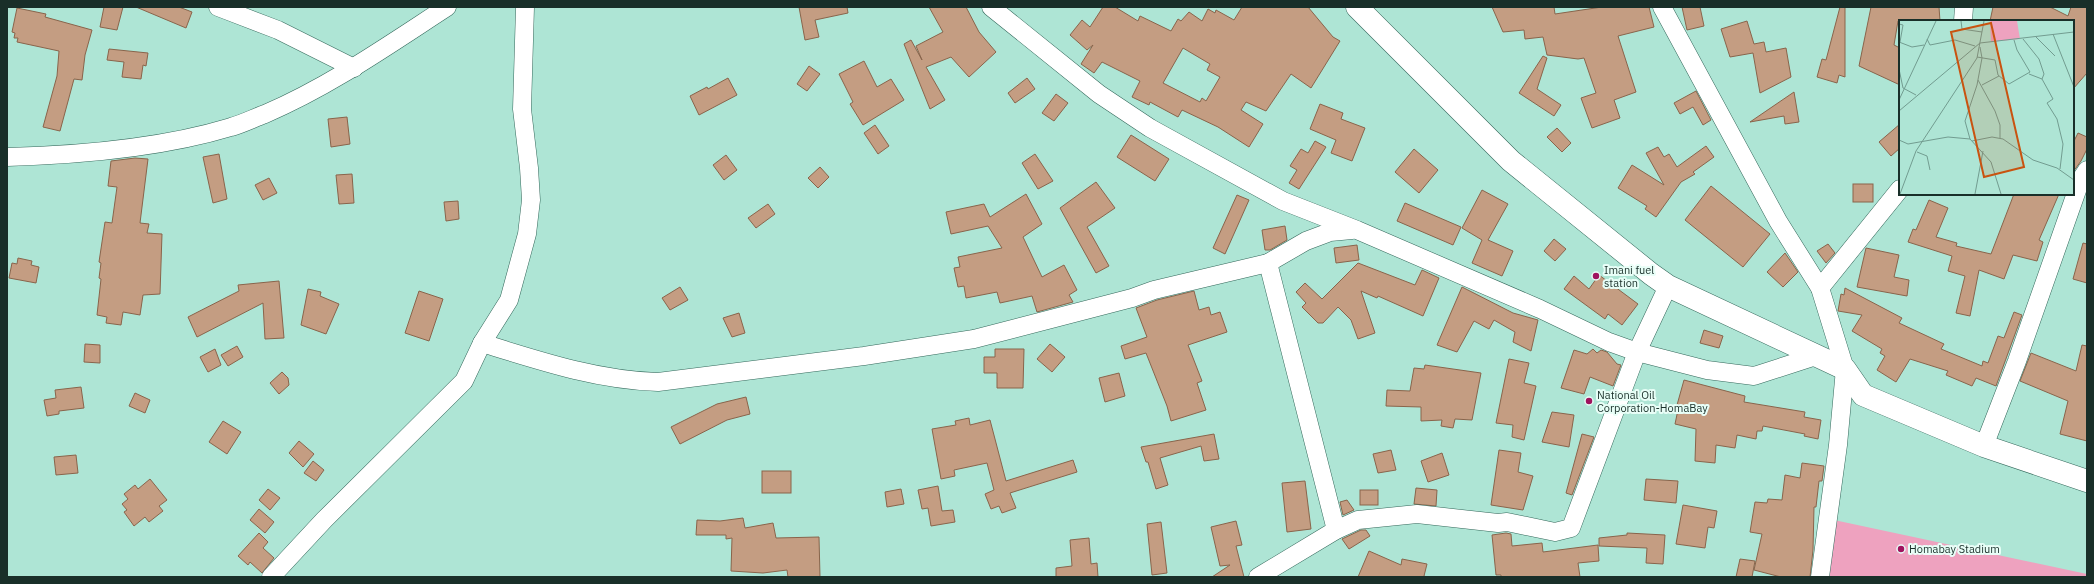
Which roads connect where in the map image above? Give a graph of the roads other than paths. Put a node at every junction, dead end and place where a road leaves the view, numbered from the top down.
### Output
1 (218, 7) edge
2 (446, 7) edge
3 (525, 7) edge
4 (991, 7) edge
5 (1357, 7) edge
6 (1662, 7) edge
7 (1964, 7) edge
8 (1963, 20) edge
9 (354, 68) junction
10 (7, 157) edge
11 (2087, 170) edge
12 (1899, 191) edge
13 (1357, 230) junction
14 (1268, 263) junction
15 (1668, 286) junction
16 (1820, 288) junction
17 (482, 343) junction
18 (1637, 352) junction
19 (1816, 356) junction
20 (1845, 369) junction
21 (1984, 446) junction
22 (2087, 481) edge
23 (1336, 530) junction
24 (271, 577) edge
25 (1258, 577) edge
26 (1820, 577) edge

1 - 9 street
2 - 9 street
3 - 17 street
4 - 13 street
5 - 15 highway
6 - 16 street
7 - 8 street
9 - 10 street
11 - 21 street
12 - 16 street
13 - 14 street
13 - 18 street
14 - 17 street
14 - 23 street
15 - 18 street
15 - 19 highway
16 - 20 street
17 - 24 street
18 - 19 street
18 - 23 street
19 - 20 highway
20 - 21 highway
20 - 26 street
21 - 22 highway
23 - 25 street

